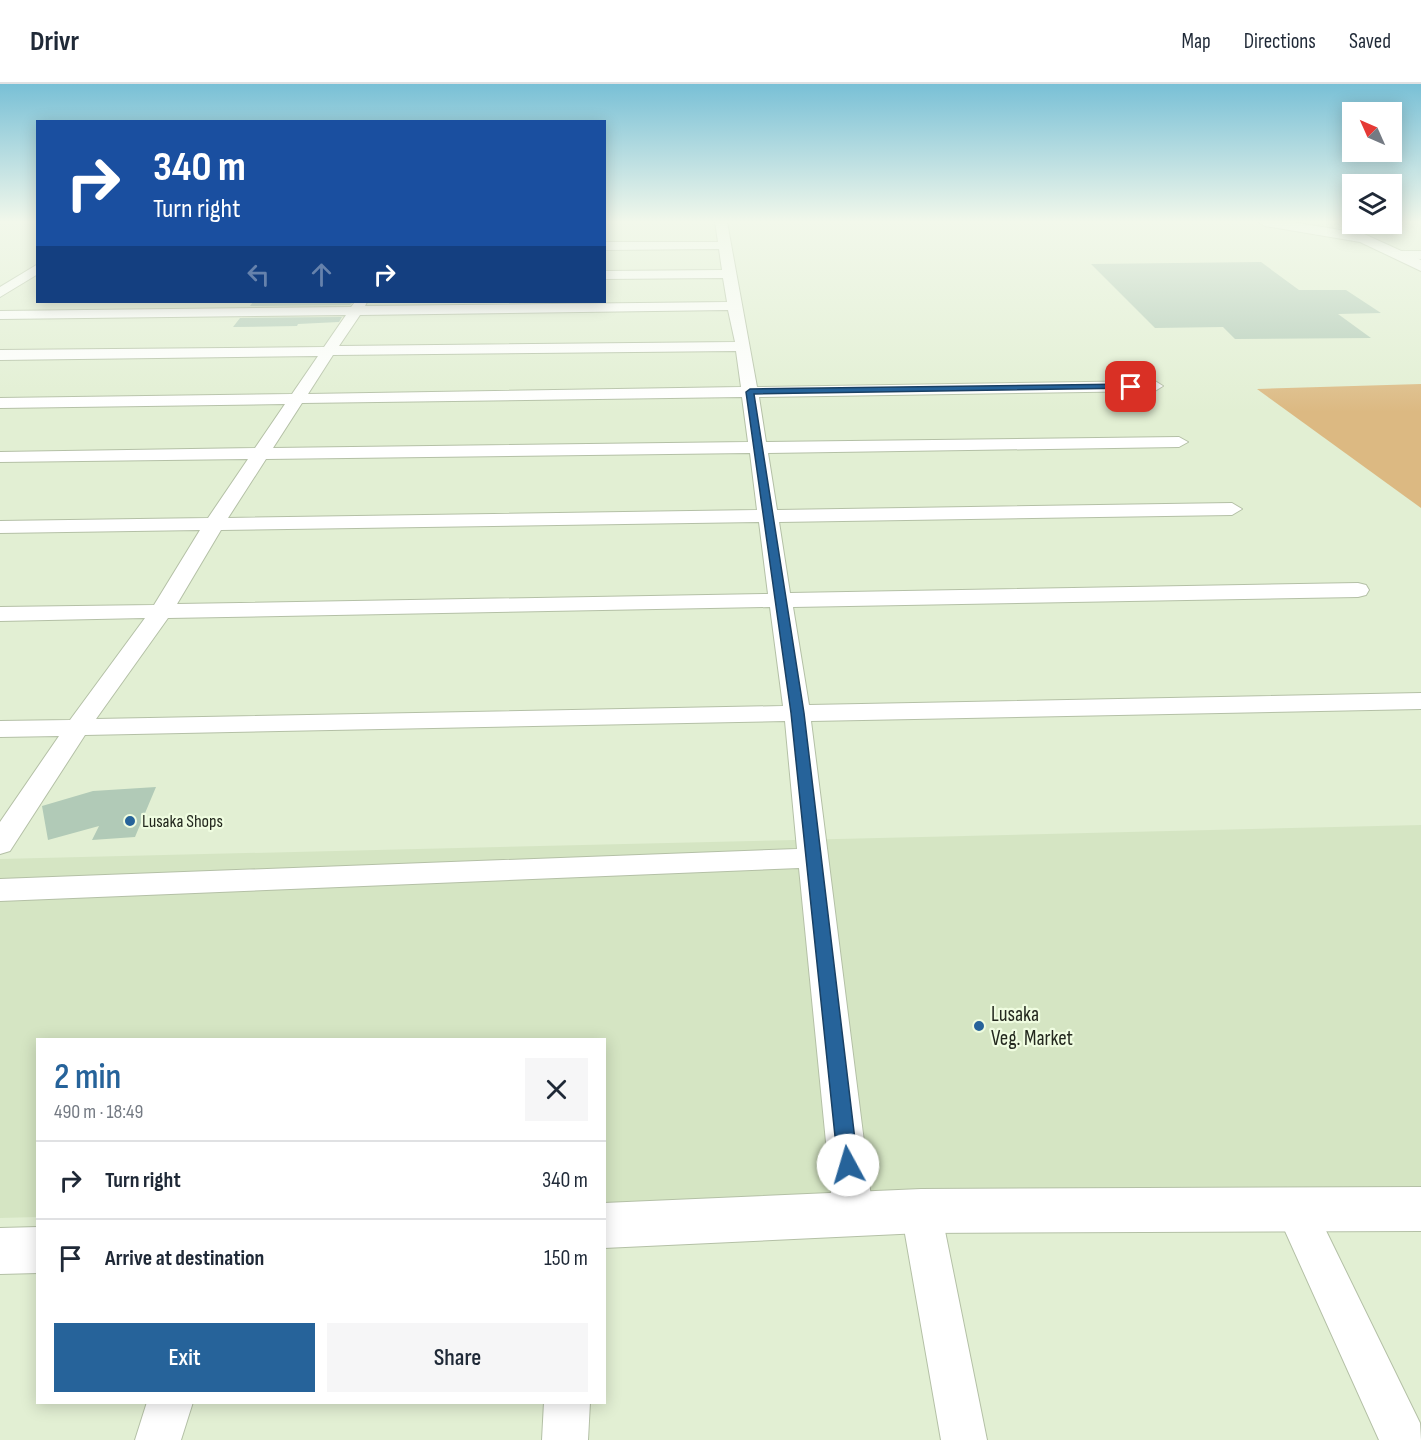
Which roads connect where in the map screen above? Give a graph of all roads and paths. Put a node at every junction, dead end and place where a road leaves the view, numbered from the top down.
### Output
1 (730, 285) edge
2 (358, 306) edge
3 (734, 306) junction
4 (0, 315) edge
5 (743, 346) junction
6 (328, 351) junction
7 (0, 355) edge
8 (1155, 386) dead end
9 (750, 392) junction
10 (298, 399) junction
11 (0, 403) edge
12 (1179, 442) dead end
13 (758, 448) junction
14 (261, 454) junction
15 (0, 457) edge
16 (1232, 508) dead end
17 (768, 516) junction
18 (214, 524) junction
19 (0, 527) edge
20 (1358, 590) dead end
21 (782, 602) junction
22 (161, 612) junction
23 (0, 614) edge
24 (1421, 701) edge
25 (797, 713) junction
26 (77, 728) junction
27 (0, 729) edge
28 (0, 844) edge
29 (814, 858) junction
30 (0, 890) edge
31 (1421, 1209) edge
32 (921, 1211) junction
33 (1296, 1211) junction
34 (853, 1213) junction
35 (606, 1226) edge
36 (36, 1250) edge
37 (0, 1251) edge
38 (169, 1404) edge
39 (567, 1404) edge
40 (158, 1440) edge
41 (565, 1440) edge
42 (964, 1440) edge
43 (1403, 1440) edge

1 - 3 street
2 - 3 street
2 - 4 street
2 - 6 street
3 - 5 street
5 - 6 street
5 - 9 street
6 - 7 street
6 - 10 street
8 - 9 street
9 - 10 street
9 - 13 street
10 - 11 street
10 - 14 street
12 - 13 street
13 - 14 street
13 - 17 street
14 - 15 street
14 - 18 street
16 - 17 street
17 - 18 street
17 - 21 street
18 - 19 street
18 - 22 street
20 - 21 street
21 - 22 street
21 - 25 street
22 - 23 street
22 - 26 street
24 - 25 street
25 - 26 street
25 - 29 street
26 - 27 street
26 - 28 street
29 - 30 street
29 - 34 street
31 - 33 street
32 - 33 street
32 - 34 street
32 - 42 street
33 - 43 street
34 - 35 street
36 - 37 street
38 - 40 street
39 - 41 street

